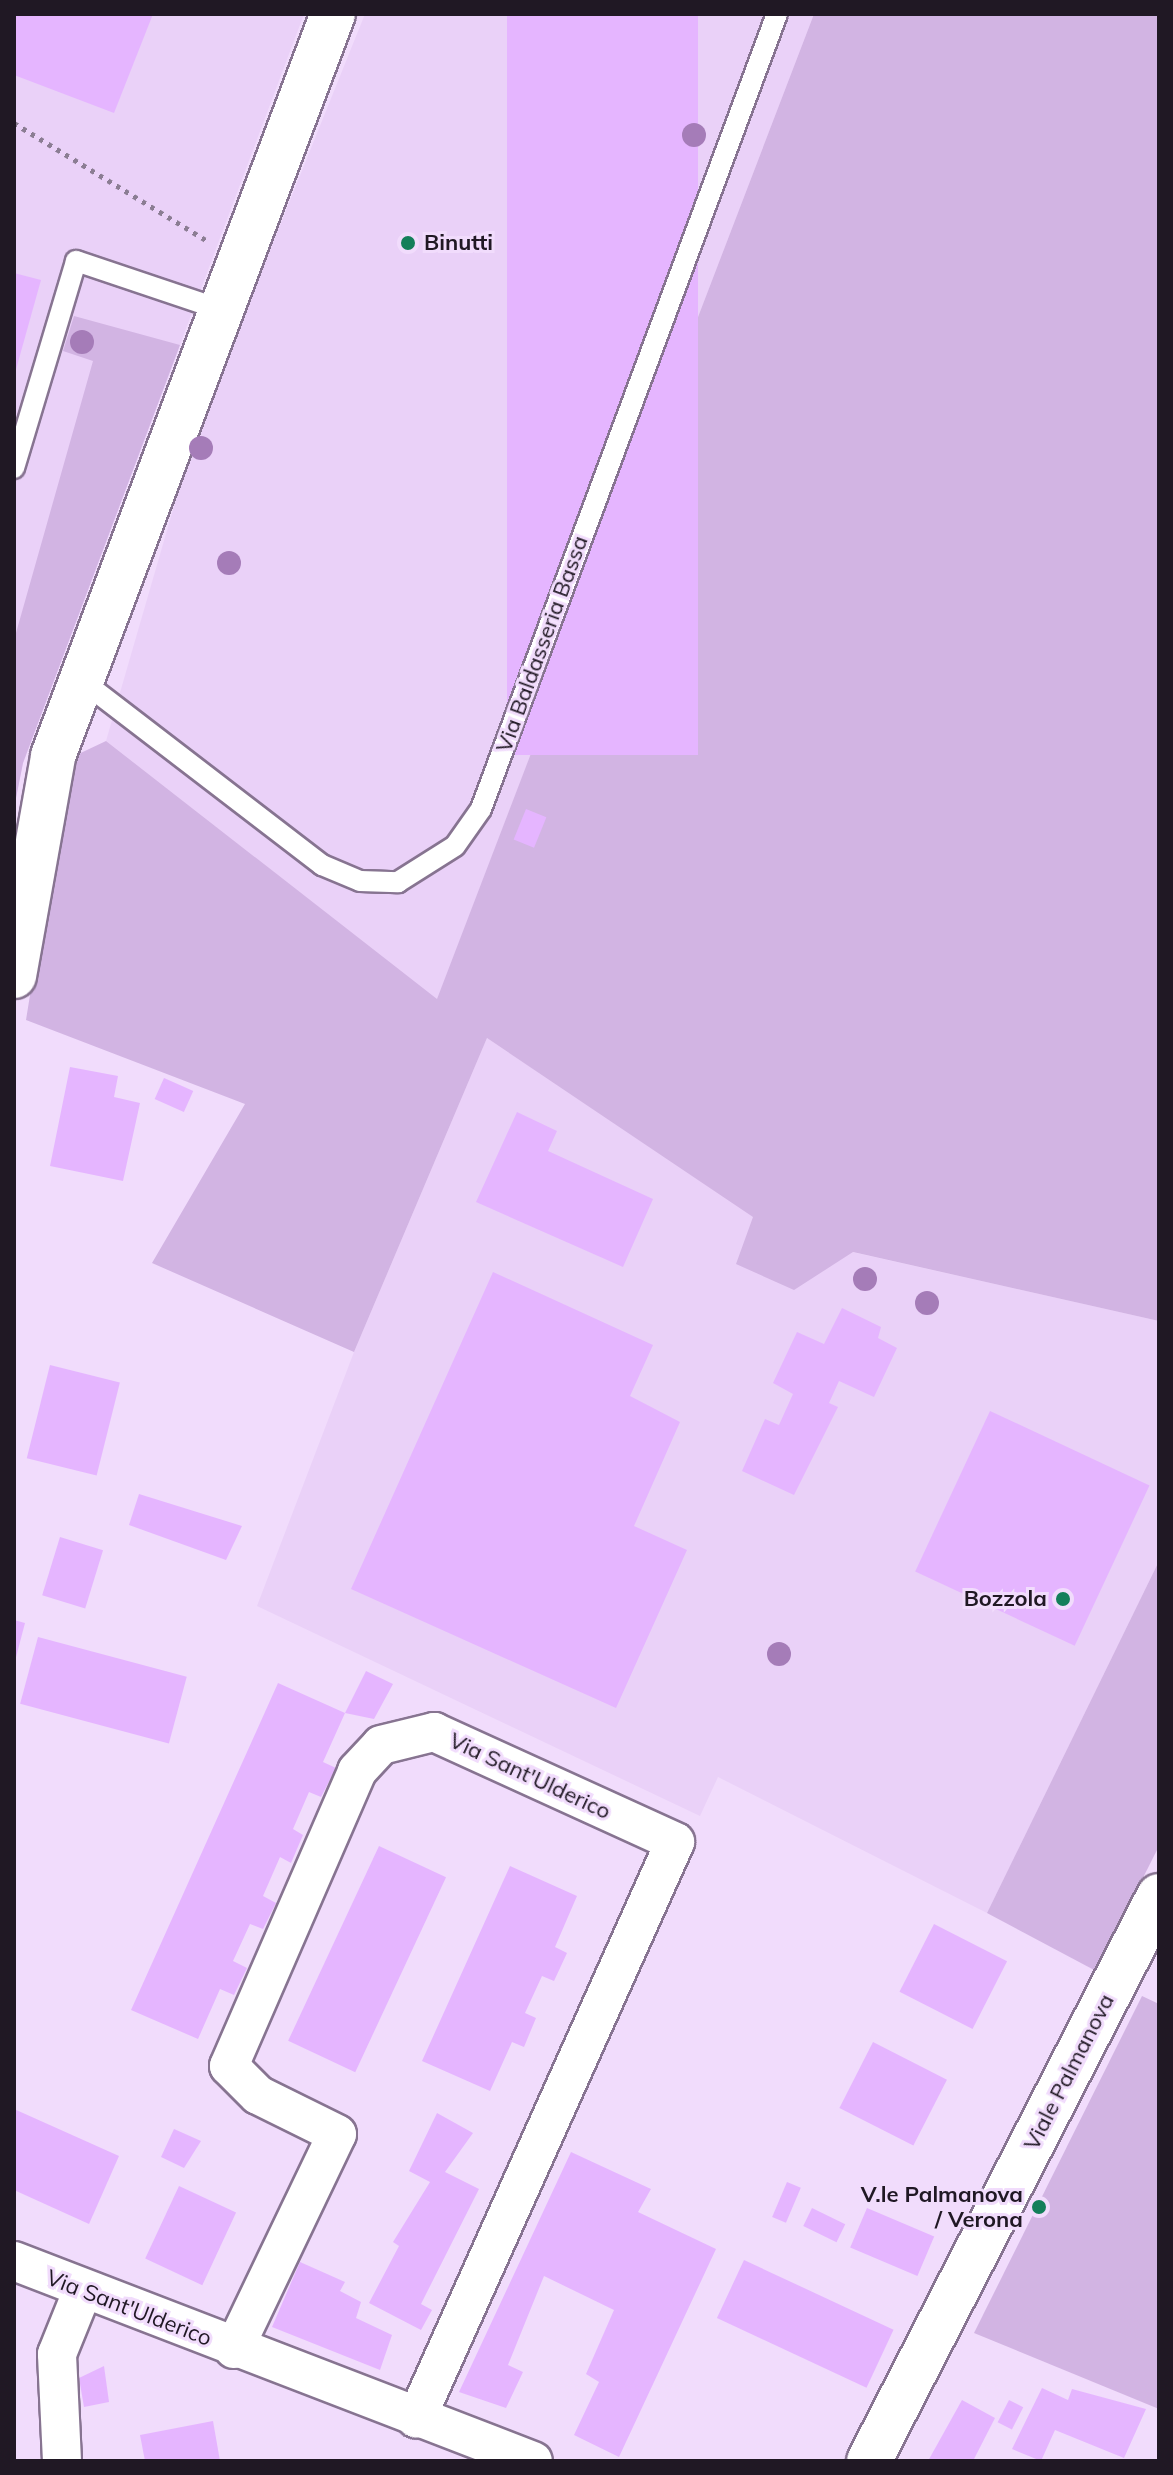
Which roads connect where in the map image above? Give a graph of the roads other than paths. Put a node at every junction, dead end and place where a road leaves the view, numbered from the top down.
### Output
1 (333, 14) edge
2 (777, 14) edge
3 (219, 309) junction
4 (14, 468) edge
5 (81, 680) junction
6 (16, 950) edge
7 (1159, 1896) edge
8 (17, 2270) edge
9 (82, 2292) junction
10 (234, 2349) junction
11 (416, 2419) junction
12 (62, 2461) edge
13 (533, 2461) edge
14 (869, 2461) edge

1 - 3 street
2 - 5 lane, Via Baldasseria Bassa
3 - 4 lane
3 - 5 street
5 - 6 street
7 - 14 street, Viale Palmanova
8 - 9 street, Via Sant'Ulderico
9 - 10 street, Via Sant'Ulderico
9 - 12 street
10 - 11 street, Via Sant'Ulderico
10 - 11 street, Via Sant'Ulderico
11 - 13 street, Via Sant'Ulderico

